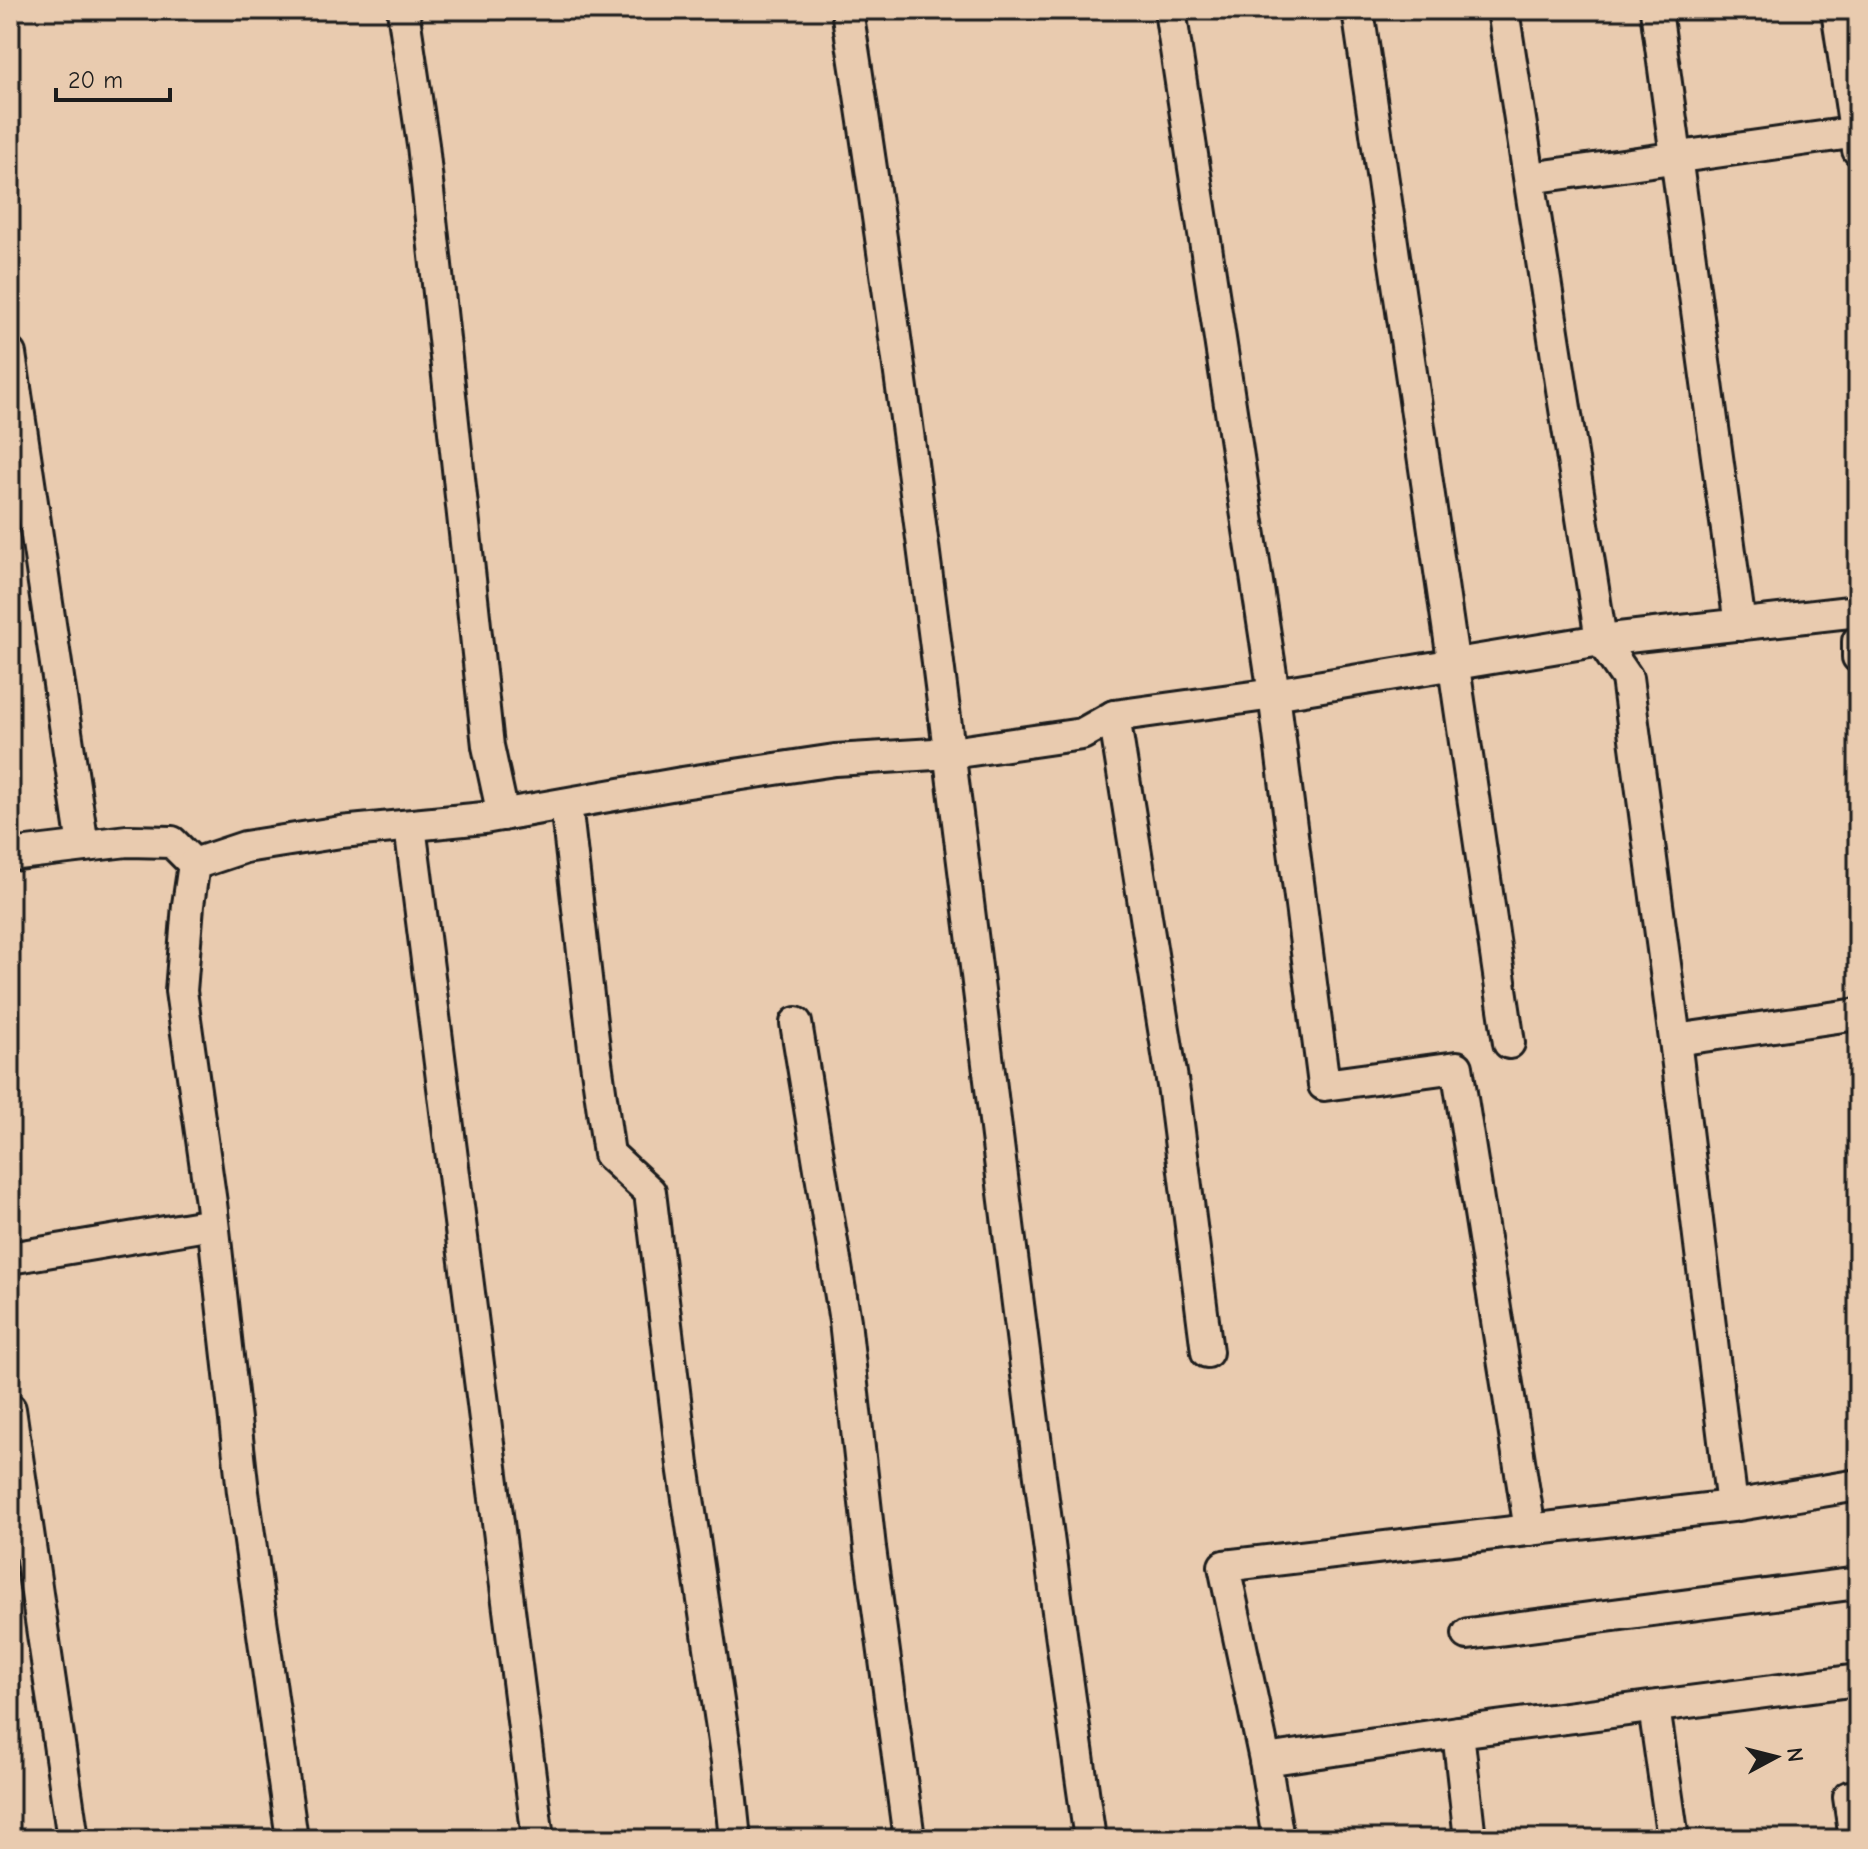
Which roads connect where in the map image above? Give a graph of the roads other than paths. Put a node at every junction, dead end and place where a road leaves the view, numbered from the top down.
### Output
1 (403, 10) edge
2 (847, 10) edge
3 (1170, 10) edge
4 (1358, 10) edge
5 (1503, 10) edge
6 (1656, 10) edge
7 (1837, 10) edge
8 (1857, 138) edge
9 (1676, 159) junction
10 (1530, 178) junction
11 (10, 354) edge
12 (1858, 611) edge
13 (1740, 625) junction
14 (1601, 640) junction
15 (1858, 641) edge
16 (1858, 657) edge
17 (1453, 666) junction
18 (1274, 694) junction
19 (1114, 716) junction
20 (951, 753) junction
21 (566, 804) junction
22 (503, 815) junction
23 (410, 826) junction
24 (83, 846) junction
25 (10, 855) edge
26 (194, 864) junction
27 (1858, 1014) edge
28 (796, 1023) dead end
29 (1675, 1040) junction
30 (1509, 1043) dead end
31 (213, 1224) junction
32 (10, 1258) edge
33 (1207, 1352) dead end
34 (10, 1409) edge
35 (1858, 1485) edge
36 (1732, 1506) junction
37 (1530, 1530) junction
38 (1858, 1583) edge
39 (1468, 1634) dead end
40 (1858, 1680) edge
41 (1654, 1707) junction
42 (1458, 1732) junction
43 (1265, 1760) junction
44 (1849, 1797) dead end
45 (73, 1839) edge
46 (292, 1839) edge
47 (538, 1839) edge
48 (735, 1839) edge
49 (909, 1839) edge
50 (1090, 1839) edge
51 (1278, 1839) edge
52 (1470, 1839) edge
53 (1673, 1839) edge
54 (1855, 1839) edge

1 - 22 street
2 - 20 street
3 - 18 street
4 - 17 street
5 - 10 street
6 - 9 street
7 - 8 street
8 - 9 street
9 - 10 street
9 - 13 street
10 - 14 street
11 - 24 street
12 - 13 street
13 - 14 street
14 - 17 street
14 - 29 street
15 - 16 street
17 - 18 street
17 - 30 street
18 - 19 street
18 - 37 street
19 - 20 street
19 - 33 street
20 - 21 street
20 - 50 street
21 - 22 street
21 - 48 street
22 - 23 street
23 - 26 street
23 - 47 street
24 - 25 street
24 - 26 street
26 - 31 street
27 - 29 street
28 - 49 street
29 - 36 street
31 - 32 street
31 - 46 street
34 - 45 street
35 - 36 street
36 - 37 street
37 - 43 street
38 - 39 street
40 - 41 street
41 - 42 street
41 - 53 street
42 - 43 street
42 - 52 street
43 - 51 street
44 - 54 street

